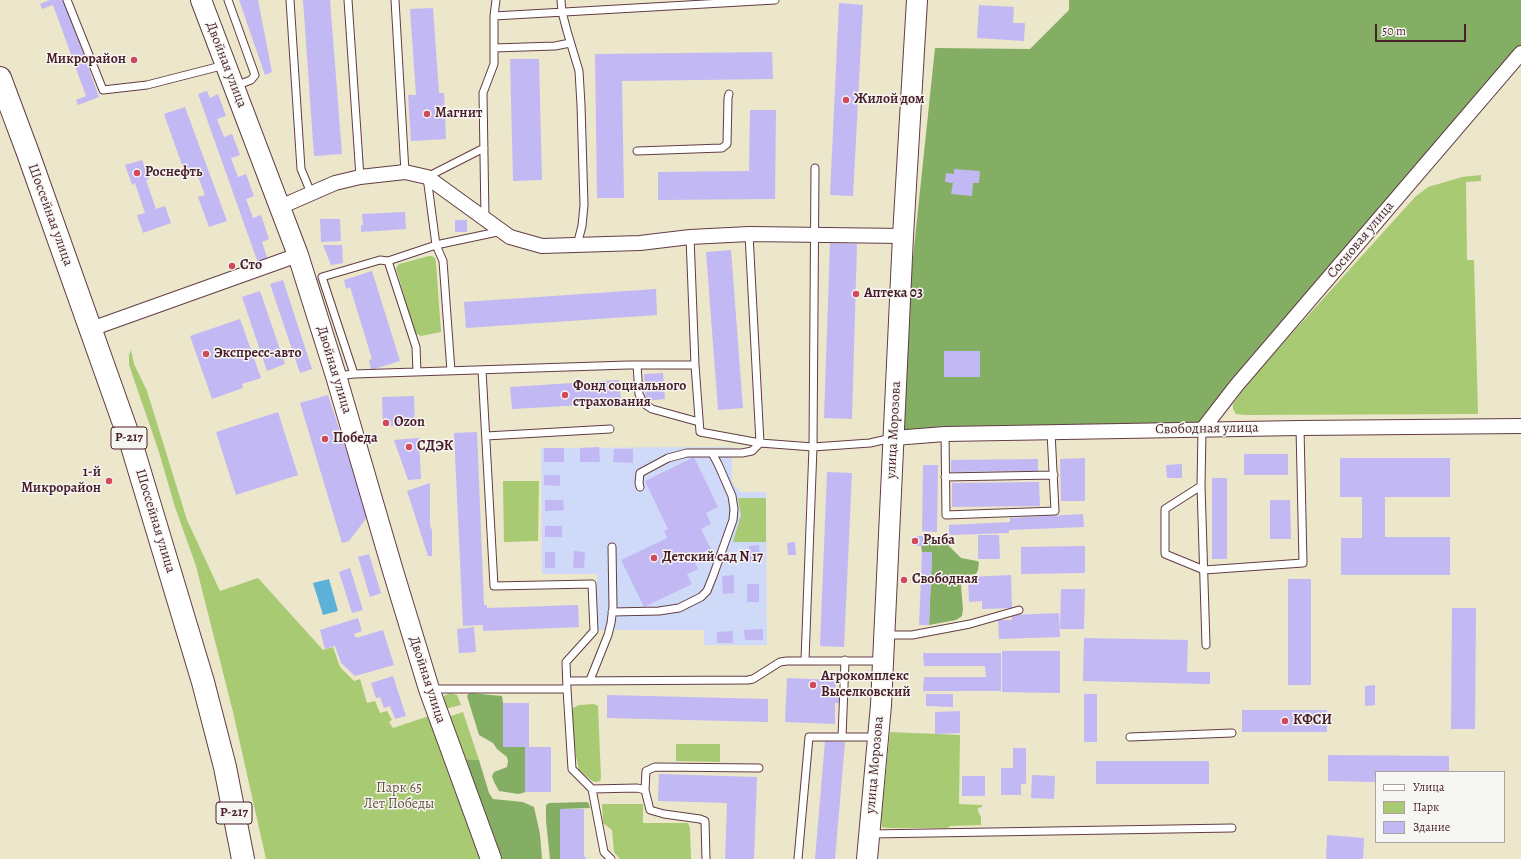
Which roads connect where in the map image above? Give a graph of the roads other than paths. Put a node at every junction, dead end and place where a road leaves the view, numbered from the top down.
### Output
1 (67, 0) edge
2 (201, 0) edge
3 (228, 0) edge
4 (290, 0) edge
5 (348, 0) edge
6 (395, 0) edge
7 (496, 0) edge
8 (561, 0) edge
9 (775, 0) edge
10 (917, 0) edge
11 (679, 3) edge
12 (562, 12) junction
13 (494, 16) junction
14 (570, 44) junction
15 (494, 48) junction
16 (1521, 53) edge
17 (225, 65) junction
18 (0, 78) edge
19 (234, 87) junction
20 (729, 94) dead end
21 (484, 148) junction
22 (637, 150) dead end
23 (815, 168) dead end
24 (404, 172) junction
25 (360, 176) junction
26 (427, 177) junction
27 (311, 193) junction
28 (280, 207) junction
29 (485, 219) junction
30 (502, 231) junction
31 (748, 234) junction
32 (815, 235) junction
33 (903, 236) junction
34 (690, 237) junction
35 (577, 244) junction
36 (436, 245) junction
37 (298, 255) junction
38 (388, 261) junction
39 (91, 329) junction
40 (637, 365) junction
41 (695, 365) junction
42 (482, 370) junction
43 (451, 371) junction
44 (417, 372) junction
45 (345, 375) junction
46 (699, 422) junction
47 (1521, 426) edge
48 (1300, 428) junction
49 (610, 429) dead end
50 (1202, 430) junction
51 (1051, 432) junction
52 (945, 434) junction
53 (486, 436) junction
54 (894, 438) junction
55 (760, 443) junction
56 (813, 447) junction
57 (712, 453) junction
58 (1054, 475) junction
59 (945, 477) junction
60 (1201, 486) junction
61 (640, 487) dead end
62 (612, 547) dead end
63 (1204, 570) junction
64 (1019, 610) dead end
65 (612, 612) junction
66 (884, 635) junction
67 (1206, 645) dead end
68 (805, 660) junction
69 (845, 660) junction
70 (882, 661) junction
71 (590, 680) junction
72 (567, 681) junction
73 (429, 689) junction
74 (567, 689) junction
75 (1232, 733) dead end
76 (842, 737) junction
77 (878, 737) junction
78 (1130, 737) dead end
79 (759, 768) dead end
80 (592, 789) junction
81 (644, 790) junction
82 (1232, 828) dead end
83 (868, 834) junction
84 (243, 859) edge
85 (491, 859) edge
86 (611, 859) edge
87 (706, 859) edge
88 (798, 859) edge
89 (867, 859) edge

1 - 17 lane
2 - 17 street, Двойная улица
3 - 19 lane
4 - 27 lane
5 - 25 lane
6 - 24 lane
7 - 13 lane
8 - 12 lane
9 - 11 lane
10 - 33 street, улица Морозова
11 - 12 lane
12 - 13 lane
12 - 14 lane
13 - 15 lane
14 - 15 lane
14 - 35 lane
15 - 21 lane
16 - 50 street, Сосновая улица
17 - 19 street, Двойная улица
18 - 39 highway, Шоссейная улица / Р-217
19 - 28 street, Двойная улица
20 - 22 lane
21 - 26 lane
21 - 29 lane
23 - 32 lane
24 - 25 street
24 - 26 street
25 - 27 street
26 - 29 street
26 - 36 lane
27 - 28 street
28 - 37 street, Двойная улица
29 - 30 street
30 - 35 street
30 - 36 lane
31 - 32 street
31 - 34 street
31 - 55 lane
32 - 33 street
32 - 56 lane
33 - 54 street, улица Морозова
34 - 35 street
34 - 41 lane
36 - 38 lane
36 - 43 lane
37 - 39 street
37 - 45 street, Двойная улица
38 - 44 lane
38 - 45 lane
39 - 84 highway, Шоссейная улица / Р-217
40 - 41 lane
40 - 42 lane
40 - 46 lane
41 - 46 lane
42 - 43 lane
42 - 53 lane
43 - 44 lane
44 - 45 lane
45 - 73 street, Двойная улица
46 - 55 lane
47 - 48 street, Свободная улица
48 - 50 street, Свободная улица
48 - 63 lane
49 - 53 lane
50 - 51 street, Свободная улица
50 - 60 lane
51 - 52 street, Свободная улица
51 - 58 lane
52 - 54 street, Свободная улица
52 - 59 lane
53 - 72 lane
54 - 56 lane
54 - 66 street, улица Морозова
55 - 56 lane
55 - 57 lane
56 - 68 lane
57 - 61 lane
57 - 65 lane
58 - 59 lane
58 - 59 lane
60 - 63 lane
60 - 63 lane
62 - 65 lane
63 - 67 lane
64 - 66 lane
65 - 71 lane
66 - 70 street, улица Морозова
68 - 69 lane
68 - 71 lane
69 - 70 lane
69 - 76 lane
70 - 77 street, улица Морозова
71 - 72 lane
72 - 74 lane
73 - 74 lane
73 - 85 street, Двойная улица
74 - 80 lane
75 - 78 lane
76 - 77 lane
76 - 88 lane
77 - 83 street, улица Морозова
79 - 81 lane
80 - 81 lane
80 - 86 lane
81 - 87 lane
82 - 83 lane
83 - 89 street, улица Морозова

